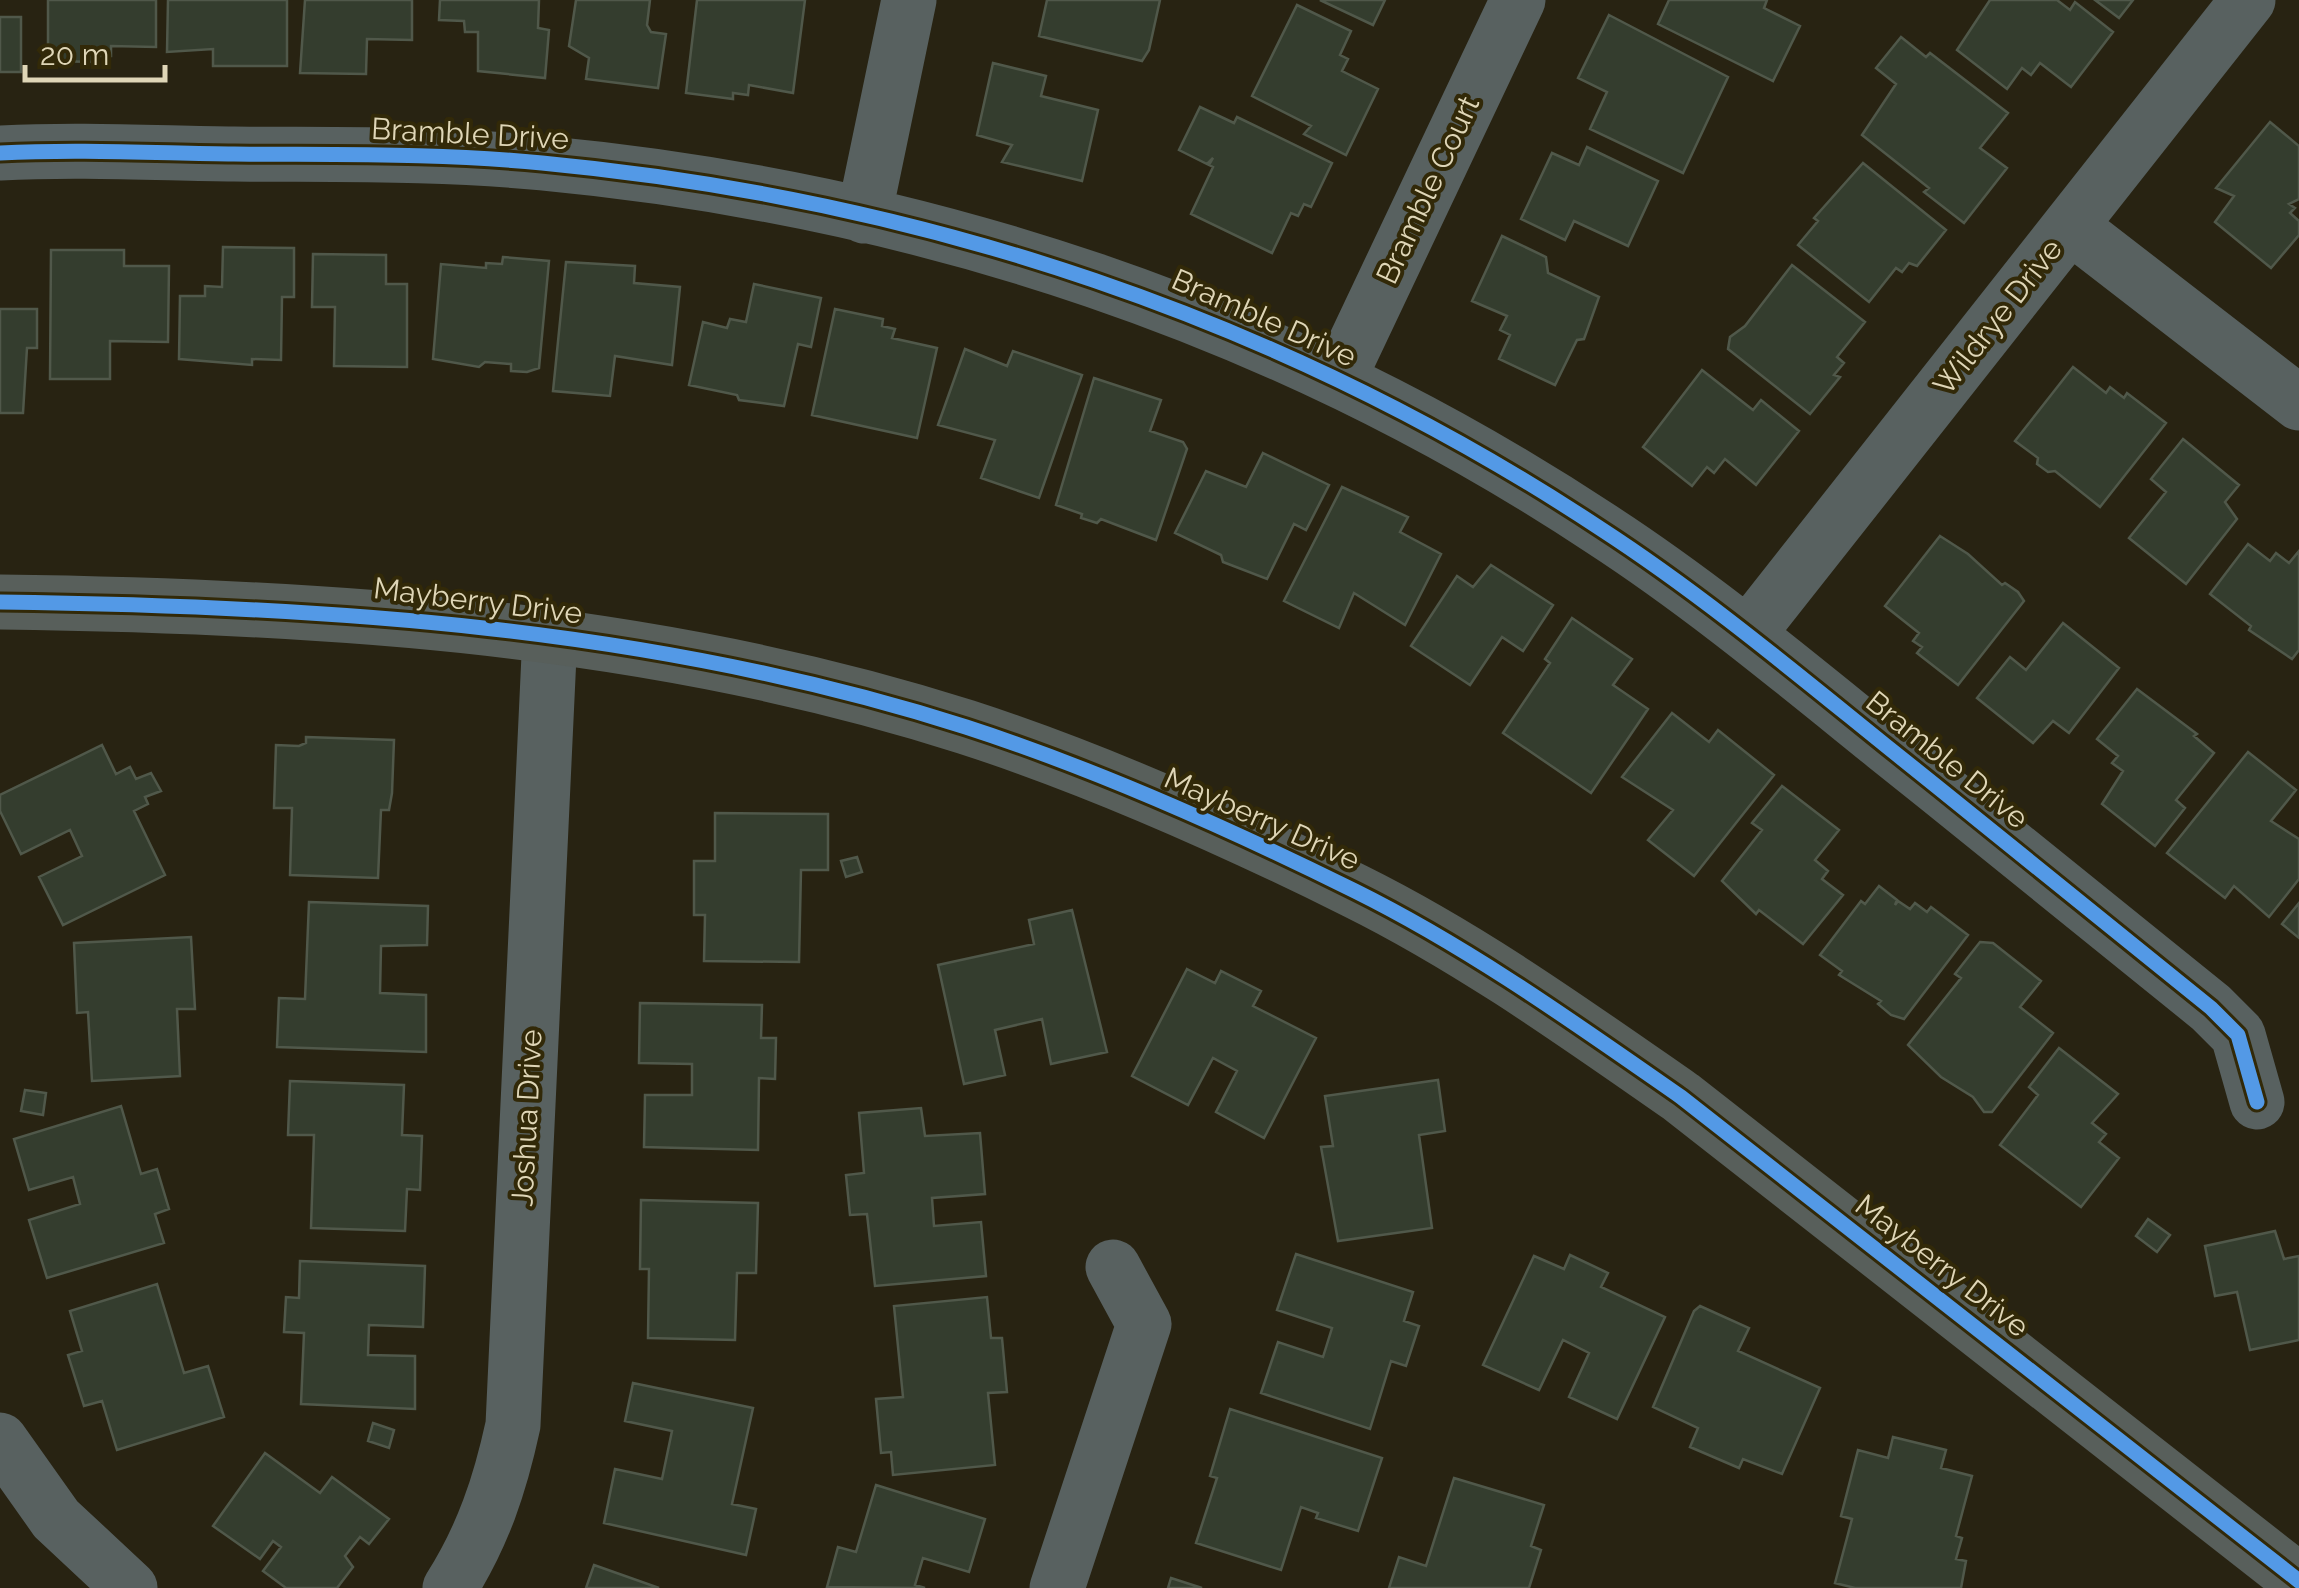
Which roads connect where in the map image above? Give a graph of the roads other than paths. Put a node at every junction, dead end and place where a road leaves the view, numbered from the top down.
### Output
1 (909, 0) edge
2 (1518, 0) edge
3 (2248, 0) edge
4 (0, 153) edge
5 (864, 216) junction
6 (2070, 226) junction
7 (1338, 380) junction
8 (2299, 402) edge
9 (0, 602) edge
10 (550, 634) junction
11 (1748, 634) junction
12 (2257, 1102) dead end
13 (1113, 1267) dead end
14 (0, 1440) edge
15 (2299, 1581) edge
16 (130, 1588) edge
17 (450, 1588) edge
18 (1057, 1588) edge

1 - 5 street
2 - 7 street, Bramble Court
3 - 6 street, Wildrye Drive
4 - 5 street, Bramble Drive
5 - 7 street, Bramble Drive
6 - 8 street
6 - 11 street, Wildrye Drive
7 - 11 street, Bramble Drive
9 - 10 main road, Mayberry Drive
10 - 15 main road, Mayberry Drive
10 - 17 street, Joshua Drive
11 - 12 street, Bramble Drive
13 - 18 street
14 - 16 street

